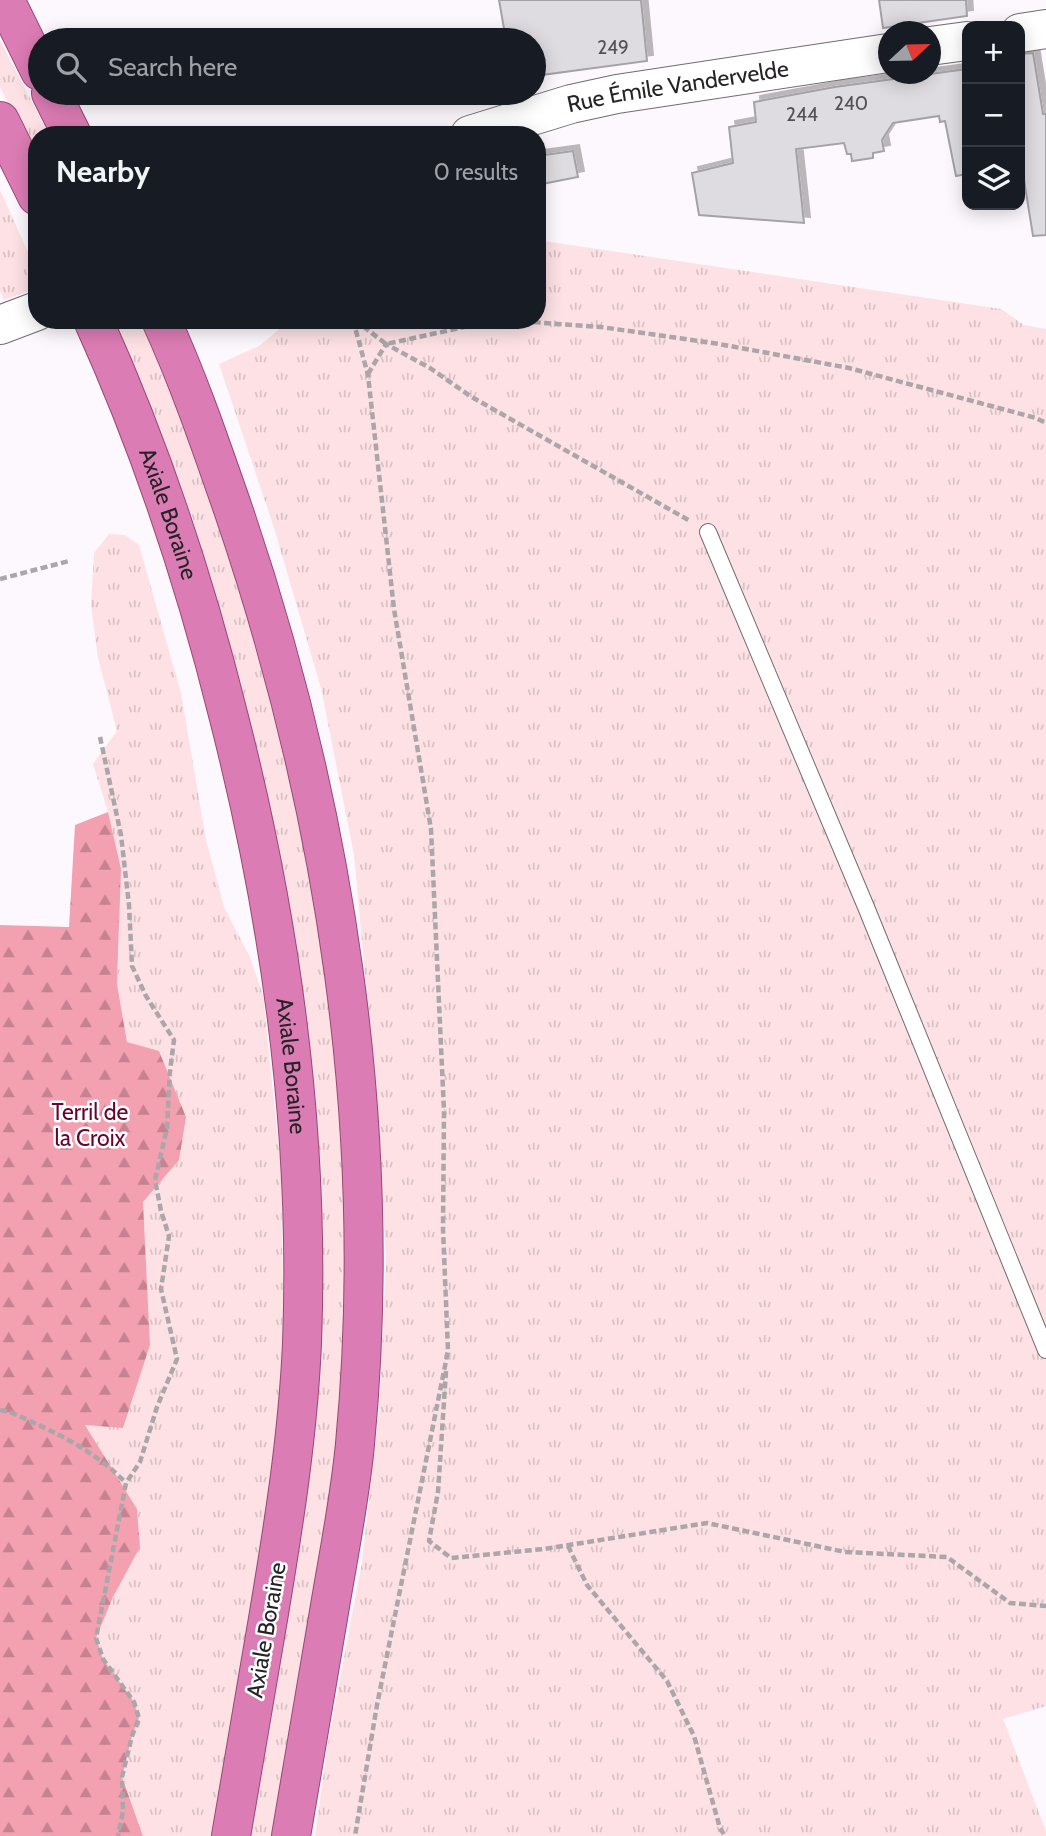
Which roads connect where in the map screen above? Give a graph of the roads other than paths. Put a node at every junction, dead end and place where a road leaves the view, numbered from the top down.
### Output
1 (5, 0) edge
2 (1046, 29) edge
3 (1025, 32) edge
4 (962, 42) edge
5 (941, 45) edge
6 (28, 47) edge
7 (878, 55) edge
8 (57, 105) edge
9 (0, 121) edge
10 (68, 126) edge
11 (497, 126) edge
12 (28, 179) edge
13 (28, 314) edge
14 (0, 325) edge
15 (165, 329) edge
16 (100, 336) edge
17 (708, 532) road end
18 (1046, 1350) edge
19 (231, 1836) edge
20 (291, 1836) edge

1 - 6 highway
2 - 3 street
4 - 5 street
7 - 11 street, Rue Émile Vandervelde
8 - 10 highway
9 - 12 highway
13 - 14 street
15 - 20 highway
16 - 19 highway, Axiale Boraine
17 - 18 lane

